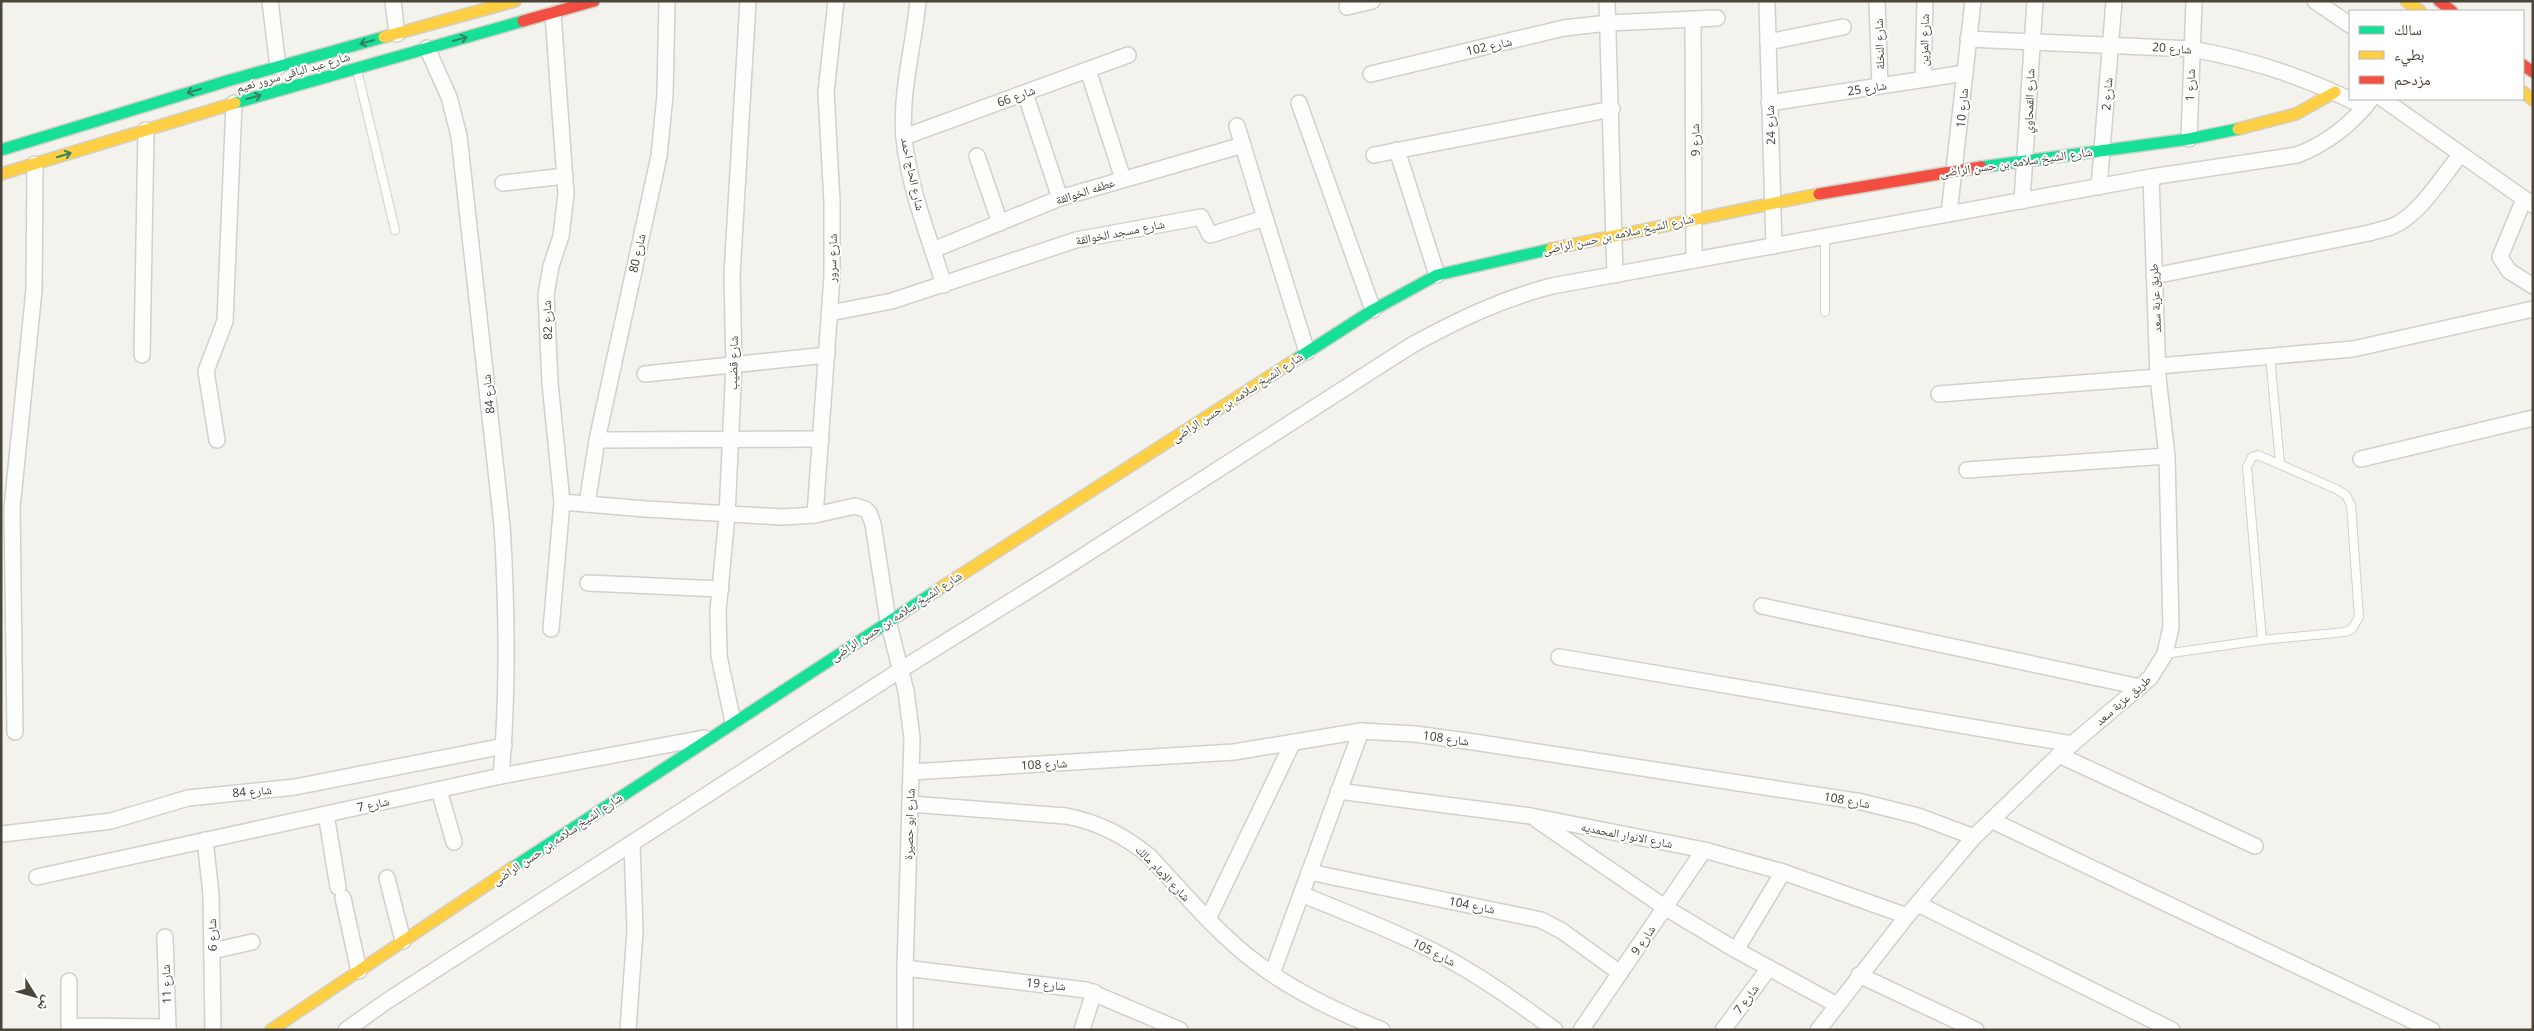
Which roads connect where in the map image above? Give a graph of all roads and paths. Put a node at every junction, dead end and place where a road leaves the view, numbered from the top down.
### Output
1 (270, 1) edge
2 (393, 1) edge
3 (515, 1) edge
4 (594, 1) edge
5 (667, 1) edge
6 (748, 1) edge
7 (836, 1) edge
8 (918, 1) edge
9 (1372, 1) edge
10 (1607, 1) edge
11 (1877, 1) edge
12 (1924, 1) edge
13 (1973, 1) edge
14 (2036, 1) edge
15 (2114, 1) edge
16 (2194, 1) edge
17 (2315, 1) edge
18 (2406, 1) edge
19 (2439, 1) edge
20 (1767, 5) dead end
21 (1347, 7) dead end
22 (2419, 10) edge
23 (2451, 10) edge
24 (553, 14) junction
25 (1716, 18) dead end
26 (1693, 20) junction
27 (1608, 23) junction
28 (2349, 24) edge
29 (1843, 27) dead end
30 (398, 34) junction
31 (1968, 39) junction
32 (1768, 42) junction
33 (2031, 42) junction
34 (2111, 45) junction
35 (427, 48) junction
36 (2191, 49) junction
37 (321, 55) junction
38 (1128, 56) dead end
39 (278, 67) junction
40 (357, 68) junction
41 (1088, 70) junction
42 (1965, 73) junction
43 (1370, 74) dead end
44 (326, 77) junction
45 (1923, 80) junction
46 (1880, 86) junction
47 (2335, 92) junction
48 (1025, 93) junction
49 (2349, 97) edge
50 (2384, 100) edge
51 (234, 103) junction
52 (1299, 103) dead end
53 (1770, 103) junction
54 (2368, 103) edge
55 (1612, 109) junction
56 (1237, 126) dead end
57 (146, 130) junction
58 (904, 137) junction
59 (2189, 139) junction
60 (1242, 144) junction
61 (1, 150) edge
62 (1397, 150) junction
63 (2103, 150) junction
64 (2461, 154) junction
65 (1374, 155) dead end
66 (976, 156) dead end
67 (2026, 160) junction
68 (35, 164) junction
69 (1956, 170) junction
70 (1, 174) edge
71 (565, 176) junction
72 (2151, 177) junction
73 (1122, 179) junction
74 (503, 182) dead end
75 (2099, 187) junction
76 (1060, 198) junction
77 (2022, 200) junction
78 (1774, 202) junction
79 (2528, 202) edge
80 (1949, 214) junction
81 (1265, 218) junction
82 (1696, 218) junction
83 (1000, 223) junction
84 (395, 230) dead end
85 (1614, 234) junction
86 (1824, 236) junction
87 (1774, 246) junction
88 (933, 250) junction
89 (1694, 260) junction
90 (1437, 275) junction
91 (1615, 275) junction
92 (2154, 276) junction
93 (944, 285) junction
94 (2533, 286) edge
95 (2533, 309) edge
96 (1373, 310) junction
97 (1825, 312) dead end
98 (830, 313) junction
99 (1307, 352) junction
100 (142, 355) dead end
101 (827, 355) junction
102 (2270, 356) junction
103 (734, 364) junction
104 (2158, 372) junction
105 (645, 374) dead end
106 (1939, 394) dead end
107 (2533, 418) edge
108 (821, 439) junction
109 (217, 440) dead end
110 (597, 440) junction
111 (731, 440) junction
112 (2167, 456) junction
113 (2361, 459) dead end
114 (2280, 463) junction
115 (1967, 470) dead end
116 (562, 502) junction
117 (587, 504) junction
118 (727, 515) junction
119 (815, 515) junction
120 (588, 583) dead end
121 (720, 589) junction
122 (1762, 606) dead end
123 (888, 621) junction
124 (551, 629) dead end
125 (2262, 640) junction
126 (2165, 654) junction
127 (1559, 657) dead end
128 (902, 668) junction
129 (2140, 687) junction
130 (733, 722) junction
131 (1361, 731) junction
132 (15, 732) dead end
133 (711, 737) junction
134 (1294, 742) junction
135 (2072, 744) junction
136 (504, 746) junction
137 (2059, 755) junction
138 (911, 772) junction
139 (501, 776) junction
140 (439, 790) junction
141 (1338, 791) junction
142 (910, 804) junction
143 (326, 814) junction
144 (1531, 816) junction
145 (1993, 821) junction
146 (2, 834) edge
147 (1974, 836) junction
148 (205, 840) junction
149 (454, 842) dead end
150 (632, 843) junction
151 (2255, 846) dead end
152 (1704, 850) junction
153 (1309, 872) junction
154 (1783, 872) junction
155 (37, 877) dead end
156 (387, 878) dead end
157 (1301, 894) junction
158 (1918, 904) junction
159 (1666, 908) junction
160 (1907, 916) junction
161 (1208, 919) junction
162 (165, 937) dead end
163 (403, 941) junction
164 (252, 942) dead end
165 (1736, 950) junction
166 (212, 951) junction
167 (905, 968) junction
168 (1769, 968) junction
169 (358, 971) junction
170 (1620, 973) junction
171 (1272, 974) junction
172 (1859, 976) junction
173 (69, 980) dead end
174 (1094, 992) junction
175 (1837, 1005) junction
176 (1161, 1026) edge
177 (168, 1028) edge
178 (213, 1030) edge
179 (271, 1030) edge
180 (346, 1030) edge
181 (628, 1030) edge
182 (906, 1030) edge
183 (1082, 1030) edge
184 (1180, 1030) edge
185 (1382, 1030) edge
186 (1555, 1030) edge
187 (1581, 1030) edge
188 (1723, 1030) edge
189 (1818, 1030) edge
190 (1976, 1030) edge
191 (2172, 1030) edge
192 (2432, 1030) edge

1 - 39 street
2 - 30 street
3 - 30 street, شارع عبد الباقى سرور نعيم
4 - 24 street, شارع عبد الباقى سرور نعيم
5 - 110 street, شارع 80
6 - 103 street, شارع قضيب
7 - 98 street, شارع سرور
8 - 58 street, شارع الحاج احمد
9 - 21 street
10 - 27 street
11 - 46 street, شارع النخلة
12 - 45 street, شارع المزين
13 - 31 street, شارع 10
14 - 33 street, شارع القمحاوي
15 - 34 street, شارع 2
16 - 36 street, شارع 1
17 - 28 street
18 - 22 street
19 - 23 street
20 - 32 street, شارع 24
35 -> 24 street, شارع عبد الباقى سرور نعيم
24 - 71 street, شارع 82
25 - 26 street, شارع 102
26 - 27 street, شارع 102
26 - 82 street, شارع 9
27 - 43 street, شارع 102
27 - 55 street
29 - 32 street
30 -> 37 street, شارع عبد الباقى سرور نعيم
31 - 33 street, شارع 20
31 - 42 street, شارع 10
32 - 53 street, شارع 24
33 - 34 street, شارع 20
33 - 67 street, شارع القمحاوي
34 - 36 street, شارع 20
34 - 63 street, شارع 2
35 - 40 street, شارع عبد الباقى سرور نعيم
35 - 136 street, شارع 84
36 - 47 street, شارع 20
36 - 59 street, شارع 1
37 - 39 street, شارع عبد الباقى سرور نعيم
37 - 44 street
38 - 41 street, شارع 66
39 -> 61 street, شارع عبد الباقى سرور نعيم
40 - 44 street, شارع عبد الباقى سرور نعيم
40 - 84 lane
41 - 48 street, شارع 66
41 - 73 street
42 - 45 street, شارع 25
42 - 69 street, شارع 10
51 -> 44 street, شارع عبد الباقى سرور نعيم
45 - 46 street, شارع 25
46 - 53 street, شارع 25
47 - 49 street, شارع 20
47 - 59 street, شارع الشيخ سلامه بن حسن الراضى
48 - 58 street, شارع 66
48 - 76 street
50 - 64 street
51 - 57 street, شارع عبد الباقى سرور نعيم
51 - 109 street
52 - 96 street
53 - 78 street, شارع 24
54 - 72 street
55 - 62 street
55 - 85 street
56 - 60 street
68 -> 57 street, شارع عبد الباقى سرور نعيم
57 - 100 street
58 - 88 street, شارع الحاج احمد
59 - 63 street, شارع الشيخ سلامه بن حسن الراضى
60 - 73 street, عطفه الخوالقة
60 - 81 street
62 - 65 street
62 - 90 street
63 - 67 street, شارع الشيخ سلامه بن حسن الراضى
63 - 75 street, شارع 2
64 - 79 street
64 - 92 street
66 - 83 street
67 - 69 street, شارع الشيخ سلامه بن حسن الراضى
67 - 77 street, شارع القمحاوي
68 - 70 street, شارع عبد الباقى سرور نعيم
68 - 132 street
69 - 78 street, شارع الشيخ سلامه بن حسن الراضى
69 - 80 street, شارع 10
71 - 74 street
71 - 116 street, شارع 82
72 - 75 street
72 - 92 street, طريق عزبة سعد
73 - 76 street, عطفه الخوالقة
75 - 77 street
76 - 83 street, عطفه الخوالقة
77 - 80 street
78 - 82 street, شارع الشيخ سلامه بن حسن الراضى
78 - 87 street, شارع 24
79 - 94 street
80 - 86 street
81 - 93 street, شارع مسجد الخوالقة
81 - 99 street
82 - 85 street, شارع الشيخ سلامه بن حسن الراضى
82 - 89 street, شارع 9
83 - 88 street, عطفه الخوالقة
85 - 90 street, شارع الشيخ سلامه بن حسن الراضى
85 - 91 street
86 - 87 street
86 - 97 lane
87 - 89 street
88 - 93 street, شارع الحاج احمد
89 - 91 street
90 - 96 street, شارع الشيخ سلامه بن حسن الراضى
91 - 128 street
92 - 104 street, طريق عزبة سعد
93 - 98 street, شارع مسجد الخوالقة
95 - 102 street
96 - 99 street, شارع الشيخ سلامه بن حسن الراضى
98 - 101 street, شارع سرور
99 - 123 street, شارع الشيخ سلامه بن حسن الراضى
101 - 103 street
101 - 108 street, شارع سرور
102 - 104 street
102 - 114 lane
103 - 105 street
103 - 111 street, شارع قضيب
104 - 106 street
104 - 112 street, طريق عزبة سعد
107 - 113 street
108 - 111 street
108 - 119 street, شارع سرور
110 - 111 street
110 - 117 street, شارع 80
111 - 118 street, شارع قضيب
112 - 115 street
112 - 126 street, طريق عزبة سعد
114 - 125 lane
114 - 125 lane
116 - 117 street
116 - 124 street, شارع 82
117 - 118 street
118 - 119 street
118 - 121 street, شارع قضيب
119 - 123 street, شارع ابو حصيرة
120 - 121 street
121 - 130 street, شارع قضيب
122 - 129 street
123 - 128 street, شارع ابو حصيرة
123 - 130 street, شارع الشيخ سلامه بن حسن الراضى
125 - 126 lane
126 - 129 street, طريق عزبة سعد
127 - 135 street
128 - 138 street, شارع ابو حصيرة
128 - 150 street
129 - 135 street, طريق عزبة سعد
130 - 133 street, شارع الشيخ سلامه بن حسن الراضى
131 - 134 street, شارع 108
131 - 141 street
131 - 147 street, شارع 108
133 - 139 street, شارع 7
133 - 163 street, شارع الشيخ سلامه بن حسن الراضى
134 - 138 street, شارع 108
134 - 161 street
135 - 137 street, طريق عزبة سعد
136 - 139 street, شارع 84
136 - 146 street, شارع 84
137 - 145 street, طريق عزبة سعد
137 - 151 street
138 - 142 street, شارع ابو حصيرة
139 - 140 street, شارع 7
140 - 143 street, شارع 7
140 - 149 street
141 - 144 street, شارع الانوار المحمديه
141 - 153 street
142 - 161 street, شارع الإمام مالك
142 - 167 street, شارع ابو حصيرة
143 - 148 street, شارع 7
143 - 169 street
144 - 152 street, شارع الانوار المحمديه
144 - 159 street
145 - 147 street, طريق عزبة سعد
145 - 192 street
147 - 158 street, طريق عزبة سعد
148 - 155 street, شارع 7
148 - 166 street, شارع 6
150 - 180 street
150 - 181 street
152 - 154 street, شارع الانوار المحمديه
152 - 159 street, شارع 9
153 - 157 street
153 - 170 street, شارع 104
154 - 160 street, شارع الانوار المحمديه
154 - 165 street
156 - 163 street
157 - 171 street
157 - 186 street, شارع 105
158 - 160 street, طريق عزبة سعد
158 - 191 street
159 - 165 street
159 - 170 street, شارع 9
160 - 172 street, طريق عزبة سعد
161 - 171 street, شارع الإمام مالك
162 - 177 street, شارع 11
163 - 169 street, شارع الشيخ سلامه بن حسن الراضى
164 - 166 street
165 - 168 street
166 - 178 street, شارع 6
167 - 174 street, شارع 19
167 - 182 street, شارع ابو حصيرة
168 - 175 street
168 - 188 street, شارع 7
169 - 179 street, شارع الشيخ سلامه بن حسن الراضى
170 - 187 street, شارع 9
171 - 185 street, شارع الإمام مالك
172 - 175 street, طريق عزبة سعد
172 - 190 street
173 - 177 street
174 - 176 street, شارع 19
174 - 183 street
175 - 189 street, طريق عزبة سعد
176 - 184 street, شارع 19

